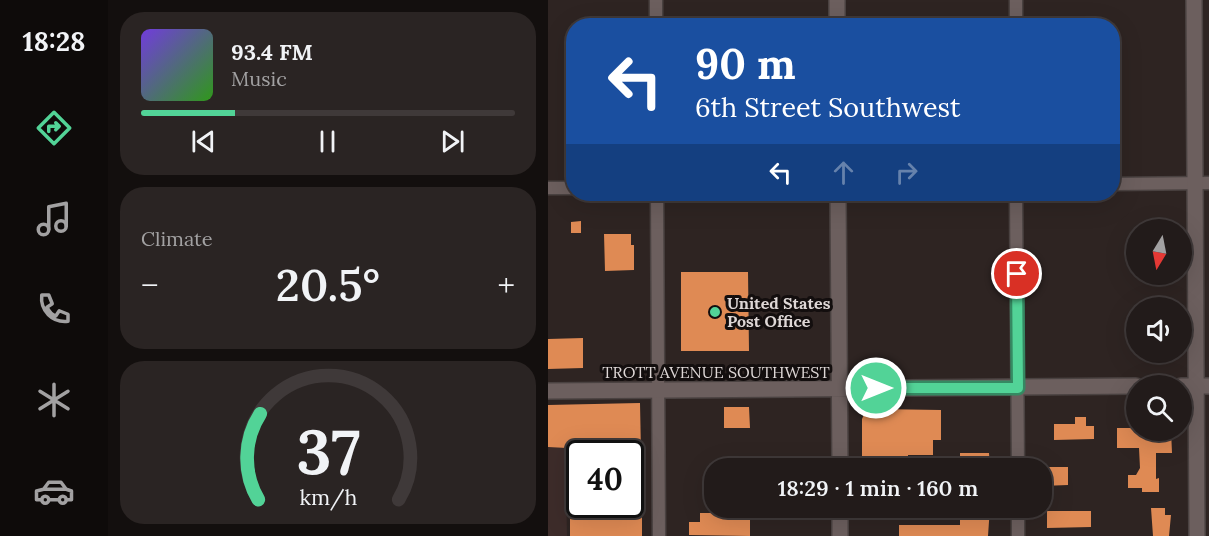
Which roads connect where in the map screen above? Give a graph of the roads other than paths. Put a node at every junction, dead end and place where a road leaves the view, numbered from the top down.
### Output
1 (656, 0) edge
2 (837, 0) edge
3 (1016, 0) edge
4 (1194, 0) edge
5 (656, 18) edge
6 (837, 18) edge
7 (1016, 18) edge
8 (1203, 183) edge
9 (1120, 184) edge
10 (548, 188) edge
11 (566, 188) edge
12 (657, 201) edge
13 (838, 201) edge
14 (1016, 201) edge
15 (1196, 386) edge
16 (1126, 387) edge
17 (839, 388) junction
18 (1018, 388) junction
19 (658, 390) junction
20 (548, 391) edge
21 (840, 458) edge
22 (1018, 458) edge
23 (840, 518) edge
24 (1018, 518) edge
25 (659, 536) edge
26 (840, 536) edge
27 (1018, 536) edge
28 (1198, 536) edge

1 - 5 street
2 - 6 street
3 - 7 street
4 - 8 street
8 - 9 street
8 - 15 street
10 - 11 street
12 - 19 street
13 - 17 street
14 - 18 street
15 - 28 street
16 - 18 street, TROTT AVENUE SOUTHWEST
17 - 18 street, TROTT AVENUE SOUTHWEST
17 - 19 street, TROTT AVENUE SOUTHWEST
17 - 21 street
18 - 22 street
19 - 20 street, TROTT AVENUE SOUTHWEST
19 - 25 street
23 - 26 street
24 - 27 street

